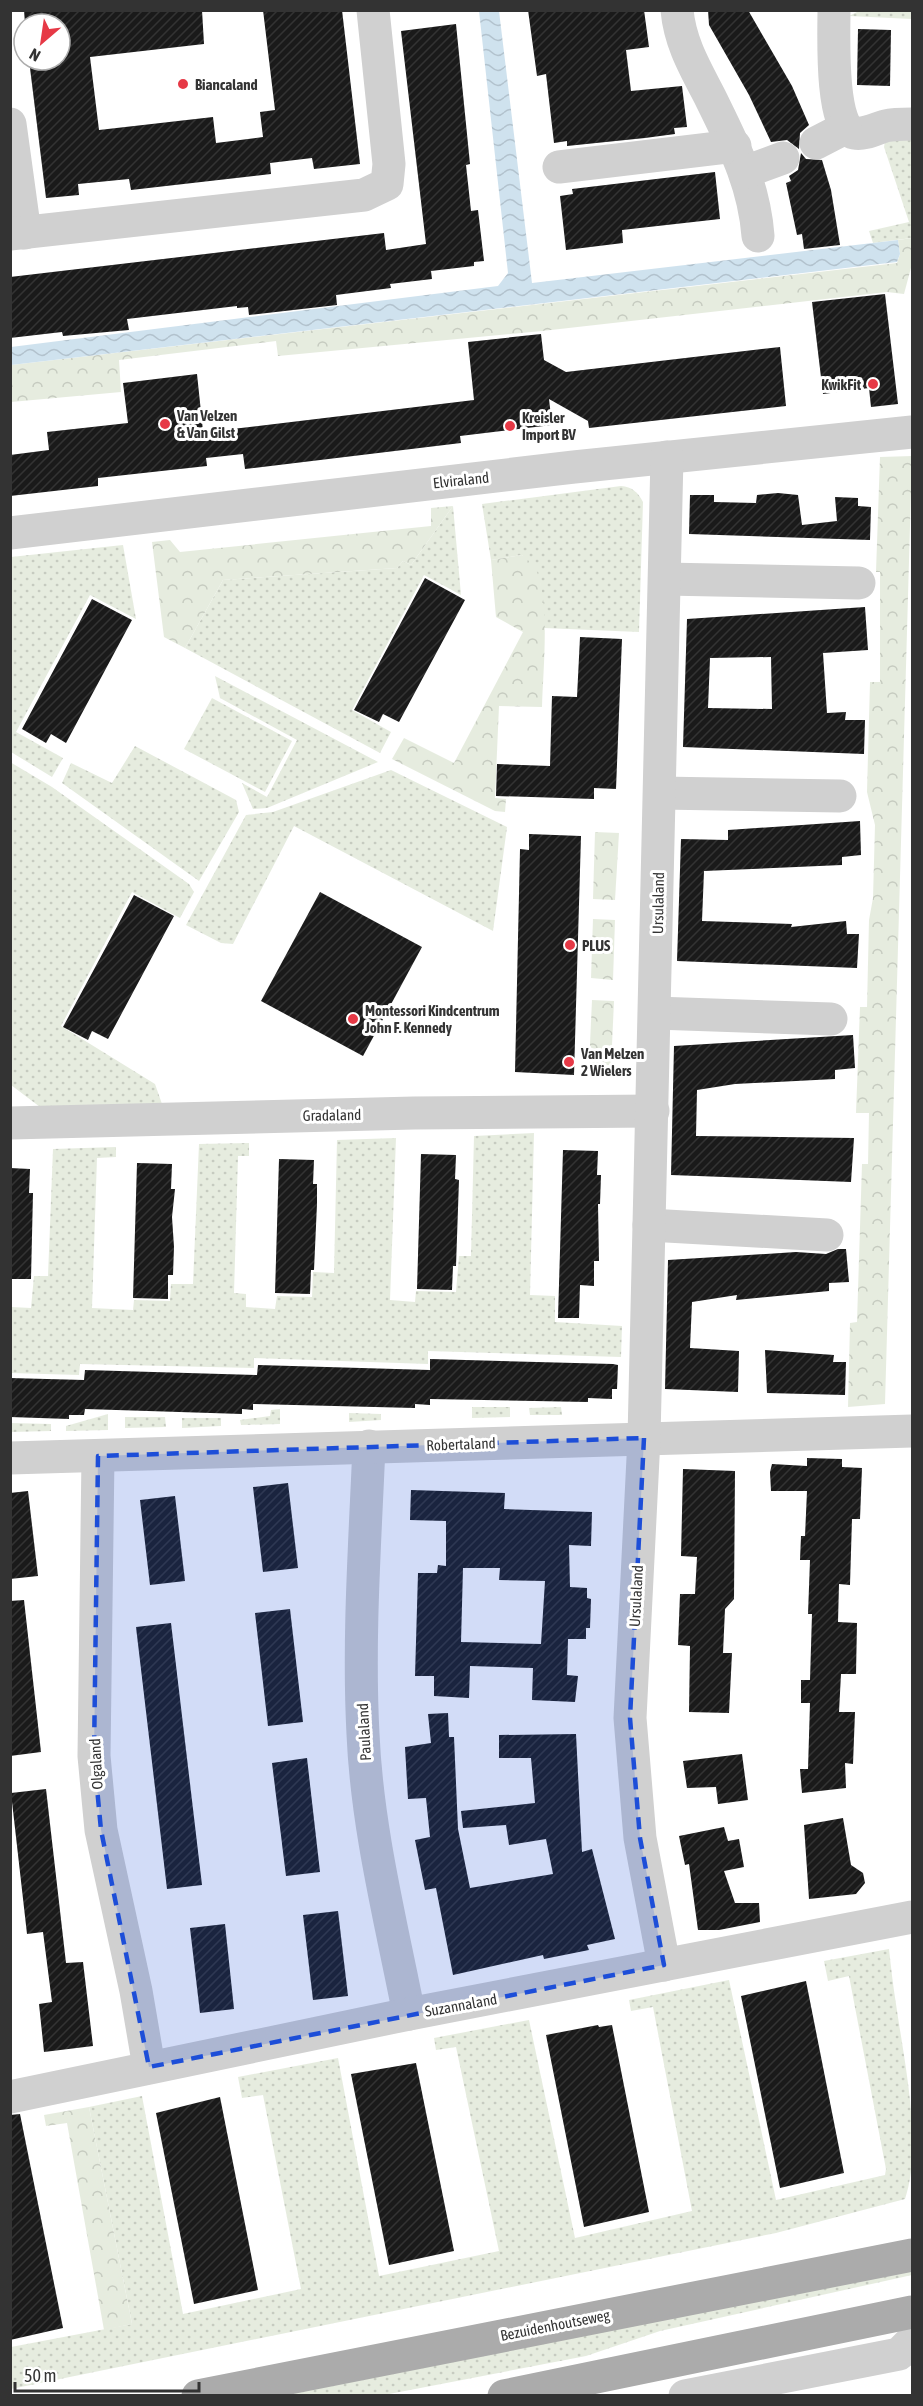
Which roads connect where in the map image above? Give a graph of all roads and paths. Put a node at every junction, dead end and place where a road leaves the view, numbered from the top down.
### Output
1 (373, 10) edge
2 (676, 10) edge
3 (834, 10) edge
4 (10, 124) edge
5 (912, 124) edge
6 (845, 128) junction
7 (816, 143) dead end
8 (783, 158) dead end
9 (740, 159) junction
10 (559, 167) dead end
11 (18, 234) edge
12 (758, 236) dead end
13 (912, 432) edge
14 (667, 457) junction
15 (10, 533) edge
16 (665, 579) junction
17 (859, 583) dead end
18 (660, 793) junction
19 (840, 796) dead end
20 (655, 1013) junction
21 (831, 1019) dead end
22 (653, 1111) junction
23 (10, 1123) edge
24 (649, 1226) junction
25 (827, 1235) dead end
26 (912, 1431) edge
27 (644, 1438) junction
28 (369, 1446) junction
29 (98, 1456) junction
30 (10, 1458) edge
31 (912, 1917) edge
32 (664, 1965) junction
33 (409, 2014) junction
34 (150, 2067) junction
35 (10, 2097) edge
36 (912, 2255) edge
37 (912, 2312) edge
38 (912, 2341) edge
39 (198, 2396) edge
40 (504, 2396) edge
41 (685, 2396) edge

1 - 11 street
2 - 9 street
3 - 6 street
4 - 11 street
5 - 6 street
6 - 7 street
8 - 9 street
9 - 10 street
9 - 12 street
13 - 14 street, Elviraland
14 - 15 street, Elviraland
14 - 16 street, Ursulaland
16 - 17 street
16 - 18 street, Ursulaland
18 - 19 street
18 - 20 street, Ursulaland
20 - 21 street
20 - 22 street, Ursulaland
22 - 23 street, Gradaland
22 - 24 street, Ursulaland
24 - 25 street
24 - 27 street, Ursulaland
26 - 27 street, Robertaland
27 - 28 street, Robertaland
27 - 32 street, Ursulaland
28 - 29 street, Robertaland
28 - 33 street, Paulaland
29 - 30 street, Robertaland
29 - 34 street, Olgaland
31 - 32 street, Suzannaland
32 - 33 street, Suzannaland
33 - 34 street, Suzannaland
34 - 35 street, Suzannaland
36 - 39 main road, Bezuidenhoutseweg
37 - 40 main road
38 - 41 street

